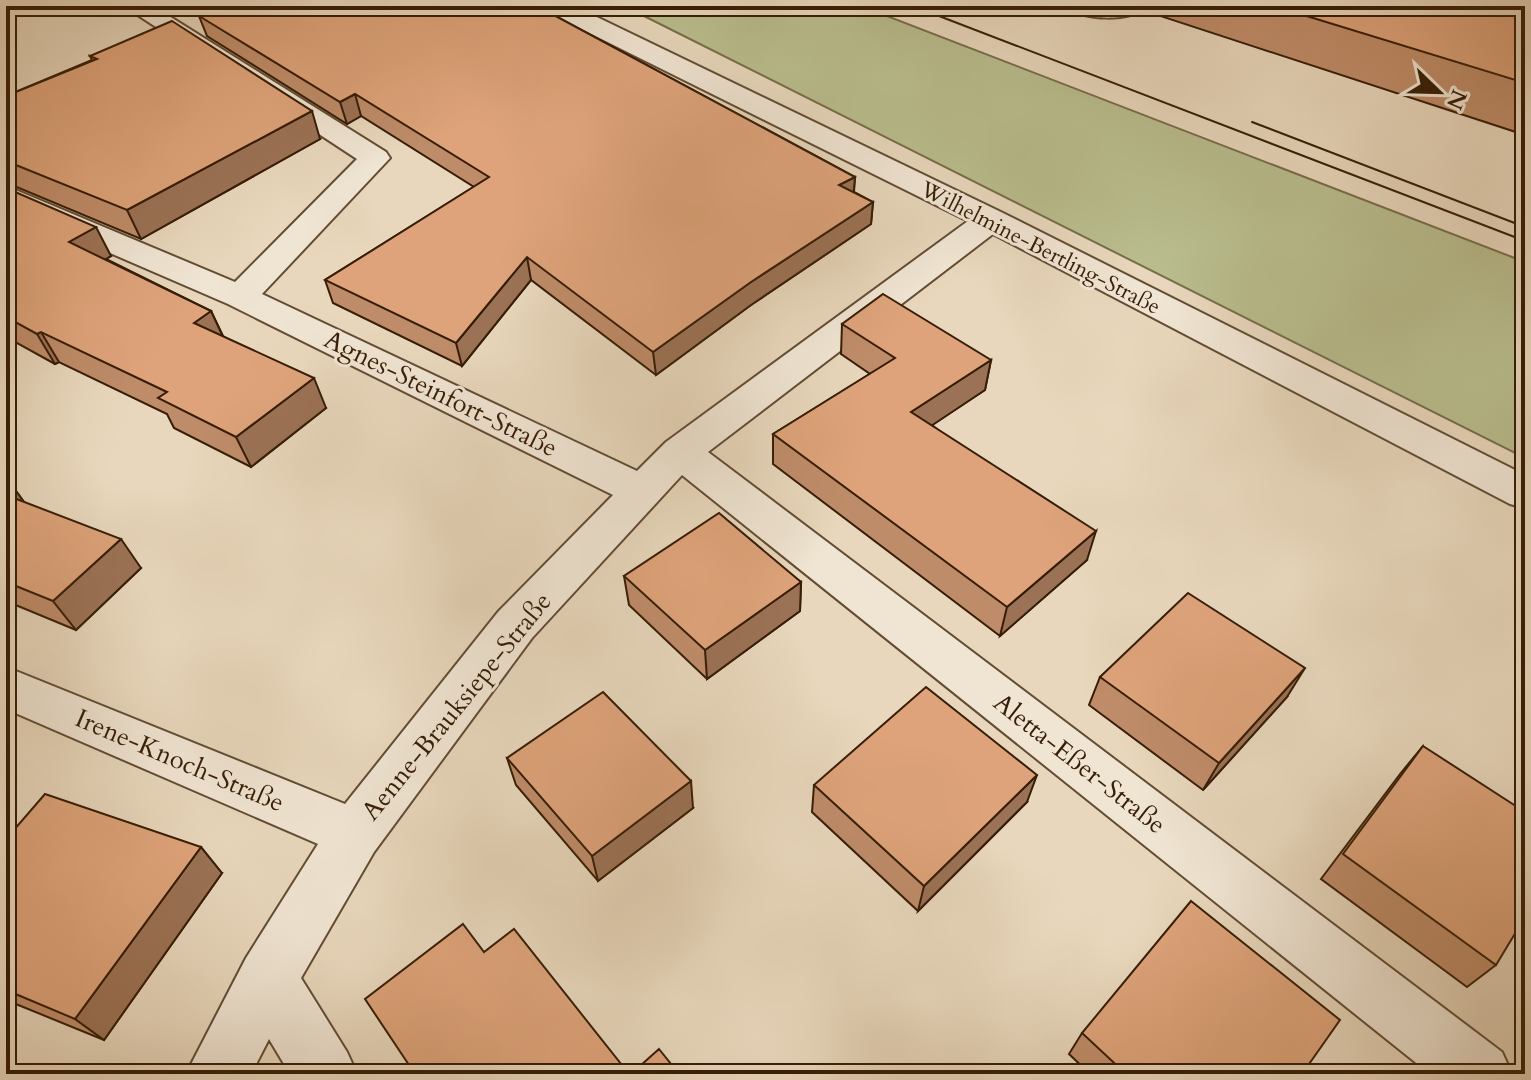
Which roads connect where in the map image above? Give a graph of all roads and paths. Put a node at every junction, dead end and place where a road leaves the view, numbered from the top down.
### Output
1 (136, 6) edge
2 (554, 6) edge
3 (1079, 6) edge
4 (1135, 6) edge
5 (6, 196) edge
6 (991, 220) junction
7 (240, 297) junction
8 (680, 452) junction
9 (641, 491) junction
10 (1525, 493) edge
11 (6, 687) edge
12 (355, 834) junction
13 (267, 979) junction
14 (218, 1074) edge
15 (325, 1074) edge
16 (1480, 1074) edge

1 - 7 street
2 - 6 street, Wilhelmine-Bertling-Straße
3 - 4 street
5 - 7 street, Agnes-Steinfort-Straße
6 - 8 street, Aenne-Brauksiepe-Straße
6 - 10 street, Wilhelmine-Bertling-Straße
7 - 9 street, Agnes-Steinfort-Straße
8 - 9 street, Aenne-Brauksiepe-Straße
8 - 16 street, Aletta-Eßer-Straße
9 - 12 street, Aenne-Brauksiepe-Straße
11 - 12 street, Irene-Knoch-Straße
12 - 13 street, Aenne-Brauksiepe-Straße
13 - 14 street, Aenne-Brauksiepe-Straße
13 - 15 street

